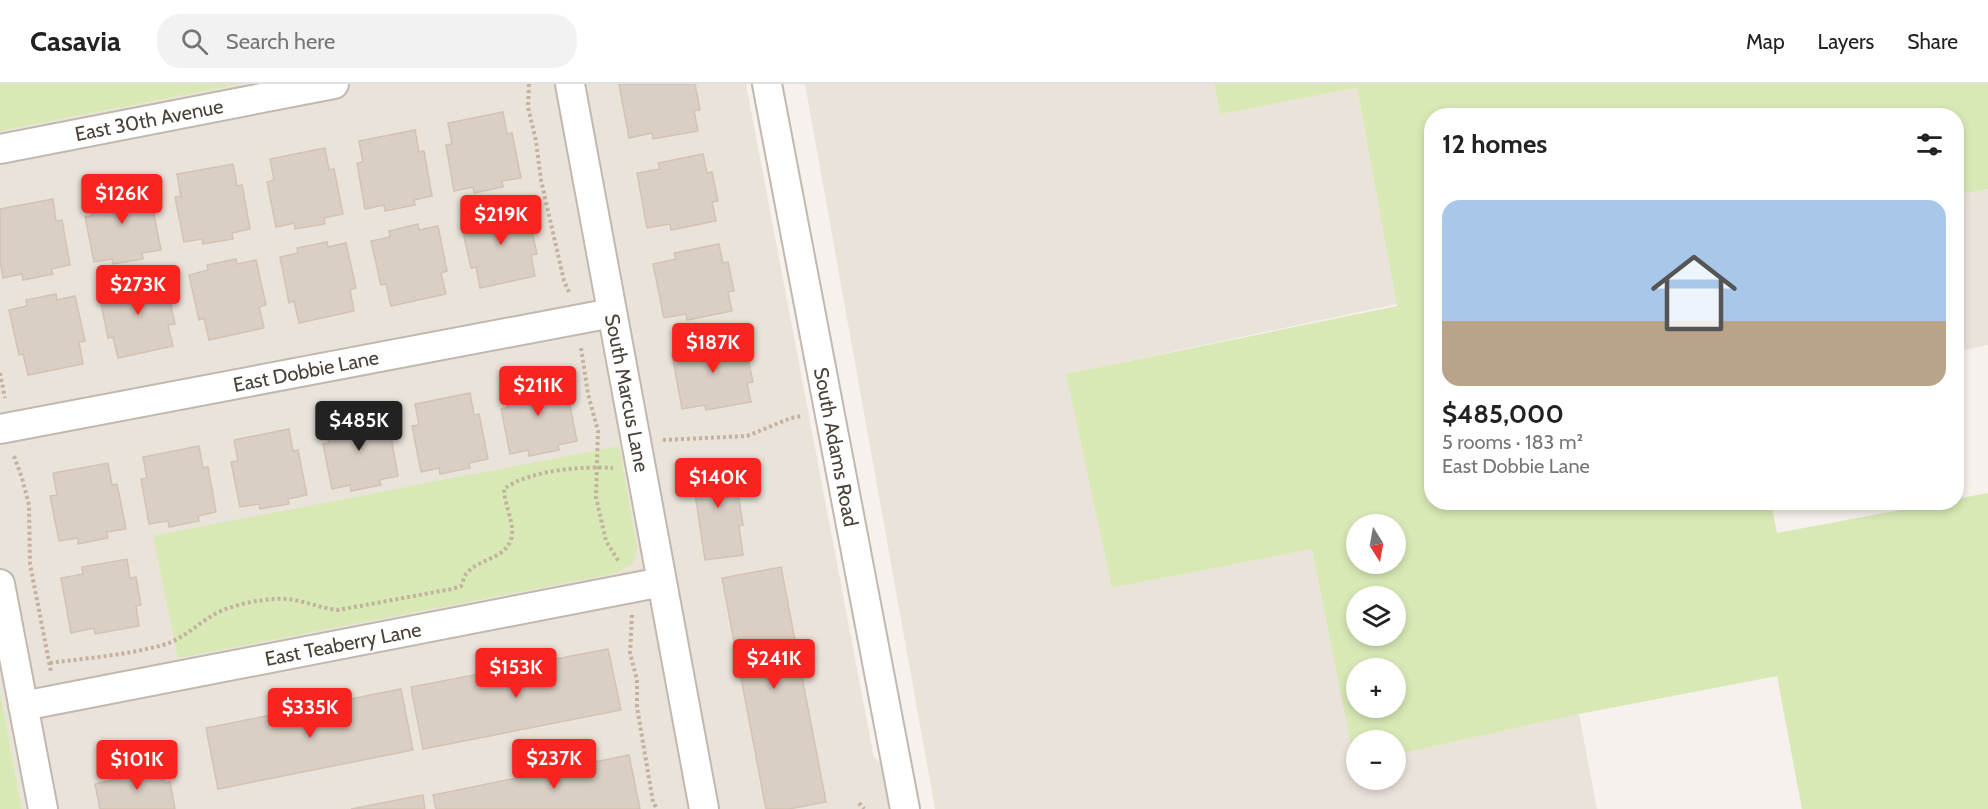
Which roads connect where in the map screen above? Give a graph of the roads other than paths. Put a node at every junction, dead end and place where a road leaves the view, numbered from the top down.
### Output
1 (334, 84) edge
2 (570, 84) edge
3 (767, 84) edge
4 (0, 149) edge
5 (612, 313) junction
6 (4, 429) edge
7 (0, 584) edge
8 (649, 585) junction
9 (23, 706) junction
10 (43, 809) edge
11 (704, 809) edge
12 (905, 809) edge

1 - 4 street, East 30th Avenue
2 - 5 street, South Marcus Lane
3 - 12 street, South Adams Road
5 - 6 street, East Dobbie Lane
5 - 8 street, South Marcus Lane
7 - 9 street
8 - 9 street, East Teaberry Lane
8 - 11 street, South Marcus Lane
9 - 10 street

